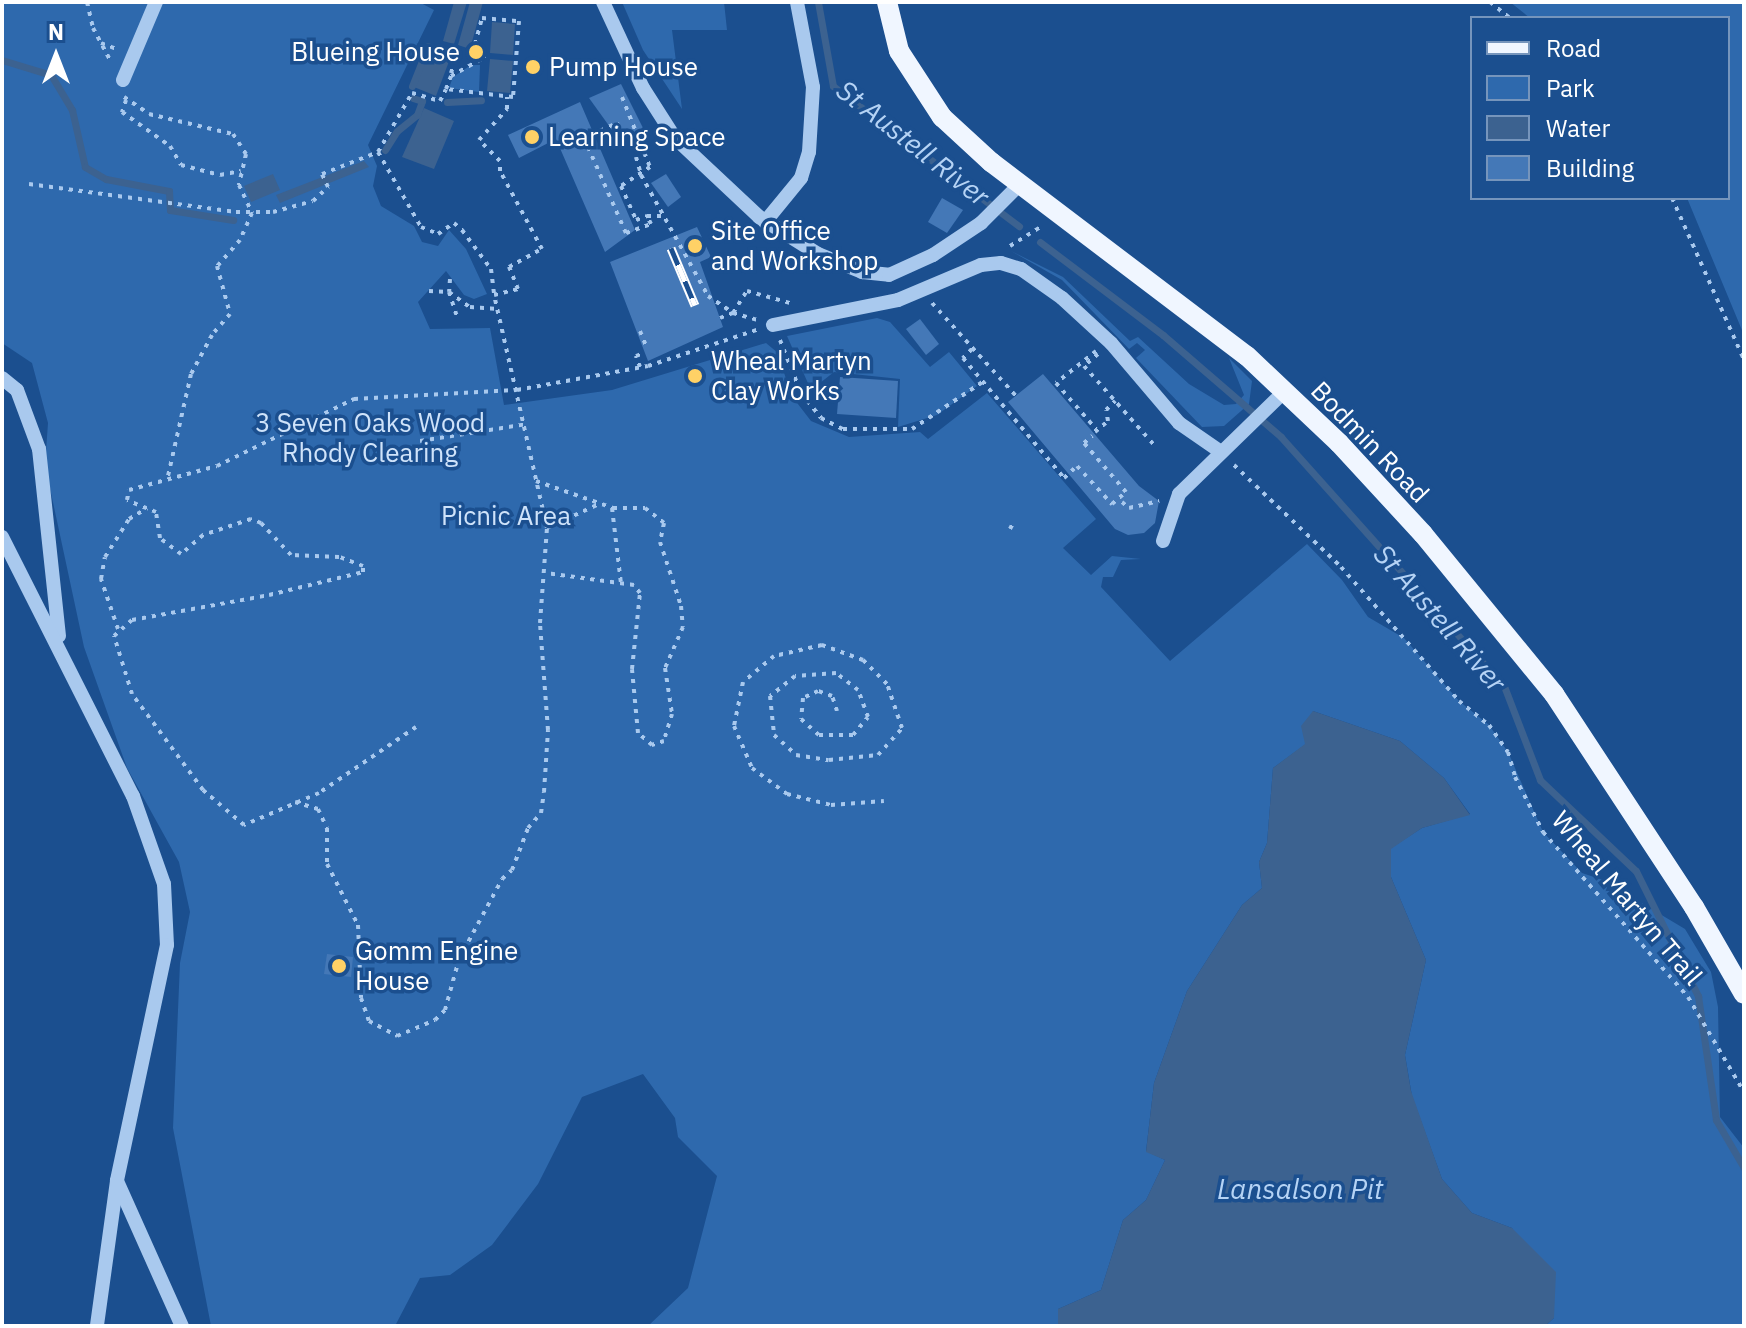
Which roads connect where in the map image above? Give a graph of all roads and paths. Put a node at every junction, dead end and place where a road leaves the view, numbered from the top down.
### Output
1 (87, 2) edge
2 (156, 2) edge
3 (603, 2) edge
4 (797, 2) edge
5 (887, 2) edge
6 (1490, 2) edge
7 (1508, 16) edge
8 (455, 60) dead end
9 (451, 76) junction
10 (123, 80) junction
11 (446, 89) junction
12 (507, 97) junction
13 (622, 97) dead end
14 (126, 100) junction
15 (591, 135) dead end
16 (378, 152) junction
17 (636, 157) dead end
18 (241, 171) junction
19 (641, 175) junction
20 (29, 184) dead end
21 (1013, 191) junction
22 (1673, 200) edge
23 (252, 213) junction
24 (1062, 214) junction
25 (647, 216) junction
26 (666, 216) junction
27 (765, 222) junction
28 (981, 265) junction
29 (450, 279) dead end
30 (921, 290) junction
31 (429, 291) dead end
32 (449, 292) junction
33 (494, 295) junction
34 (498, 309) junction
35 (827, 311) junction
36 (733, 313) junction
37 (720, 318) dead end
38 (458, 320) dead end
39 (773, 325) junction
40 (640, 331) dead end
41 (1108, 341) junction
42 (646, 346) dead end
43 (972, 349) junction
44 (1096, 352) junction
45 (644, 353) dead end
46 (1744, 360) edge
47 (640, 367) junction
48 (2, 378) edge
49 (984, 381) junction
50 (517, 390) junction
51 (1016, 396) dead end
52 (1279, 397) junction
53 (1115, 401) junction
54 (527, 424) junction
55 (1094, 432) junction
56 (420, 441) dead end
57 (1156, 447) dead end
58 (1221, 452) junction
59 (168, 477) junction
60 (536, 481) junction
61 (1159, 501) dead end
62 (1122, 502) dead end
63 (599, 504) junction
64 (148, 508) junction
65 (612, 508) junction
66 (547, 528) junction
67 (2, 537) edge
68 (1163, 541) dead end
69 (546, 573) junction
70 (621, 584) junction
71 (118, 629) junction
72 (60, 648) junction
73 (837, 711) dead end
74 (416, 727) dead end
75 (884, 801) dead end
76 (292, 802) junction
77 (1744, 994) edge
78 (1744, 1092) edge
79 (117, 1181) junction
80 (97, 1326) edge
81 (182, 1326) edge

1 - 10 path
2 - 10 lane
3 - 27 lane
4 - 27 lane
5 - 21 main road, Bodmin Road
6 - 7 path
8 - 9 path
9 - 11 path
9 - 12 path
10 - 14 path
11 - 12 path
11 - 16 path
12 - 33 path
13 - 19 path
14 - 18 path
14 - 18 path
15 - 25 path
16 - 23 path
16 - 33 path
17 - 19 path
18 - 23 path
19 - 25 path
19 - 26 path
20 - 23 path
21 - 24 main road, Bodmin Road
21 - 27 lane
22 - 46 path
23 - 59 path
24 - 28 path
24 - 52 main road, Bodmin Road
25 - 26 path
26 - 36 path
28 - 30 lane
28 - 41 lane
29 - 32 path
30 - 35 lane
30 - 43 path
31 - 32 path
32 - 34 path
32 - 38 path
33 - 34 path
34 - 50 path
35 - 36 path
35 - 39 lane
36 - 37 path
36 - 39 path
39 - 47 path
39 - 49 path
40 - 42 path
41 - 44 path
41 - 58 lane
43 - 49 path
43 - 51 path
44 - 53 path
44 - 55 path
45 - 47 path
47 - 50 path
48 - 72 lane
49 - 55 path
50 - 54 path
50 - 59 path
52 - 58 lane
52 - 77 main road, Bodmin Road
53 - 55 path
53 - 57 path
54 - 56 path
54 - 60 path
58 - 68 lane
58 - 78 path, Wheal Martyn Trail
59 - 64 path
60 - 63 path
60 - 66 path
61 - 62 path
63 - 65 path
63 - 66 path
64 - 71 path
64 - 71 path
65 - 70 path
65 - 70 path
66 - 69 path
67 - 72 lane
69 - 70 path
69 - 76 path
71 - 76 path
72 - 79 lane
73 - 75 path
74 - 76 path
79 - 80 lane
79 - 81 lane

